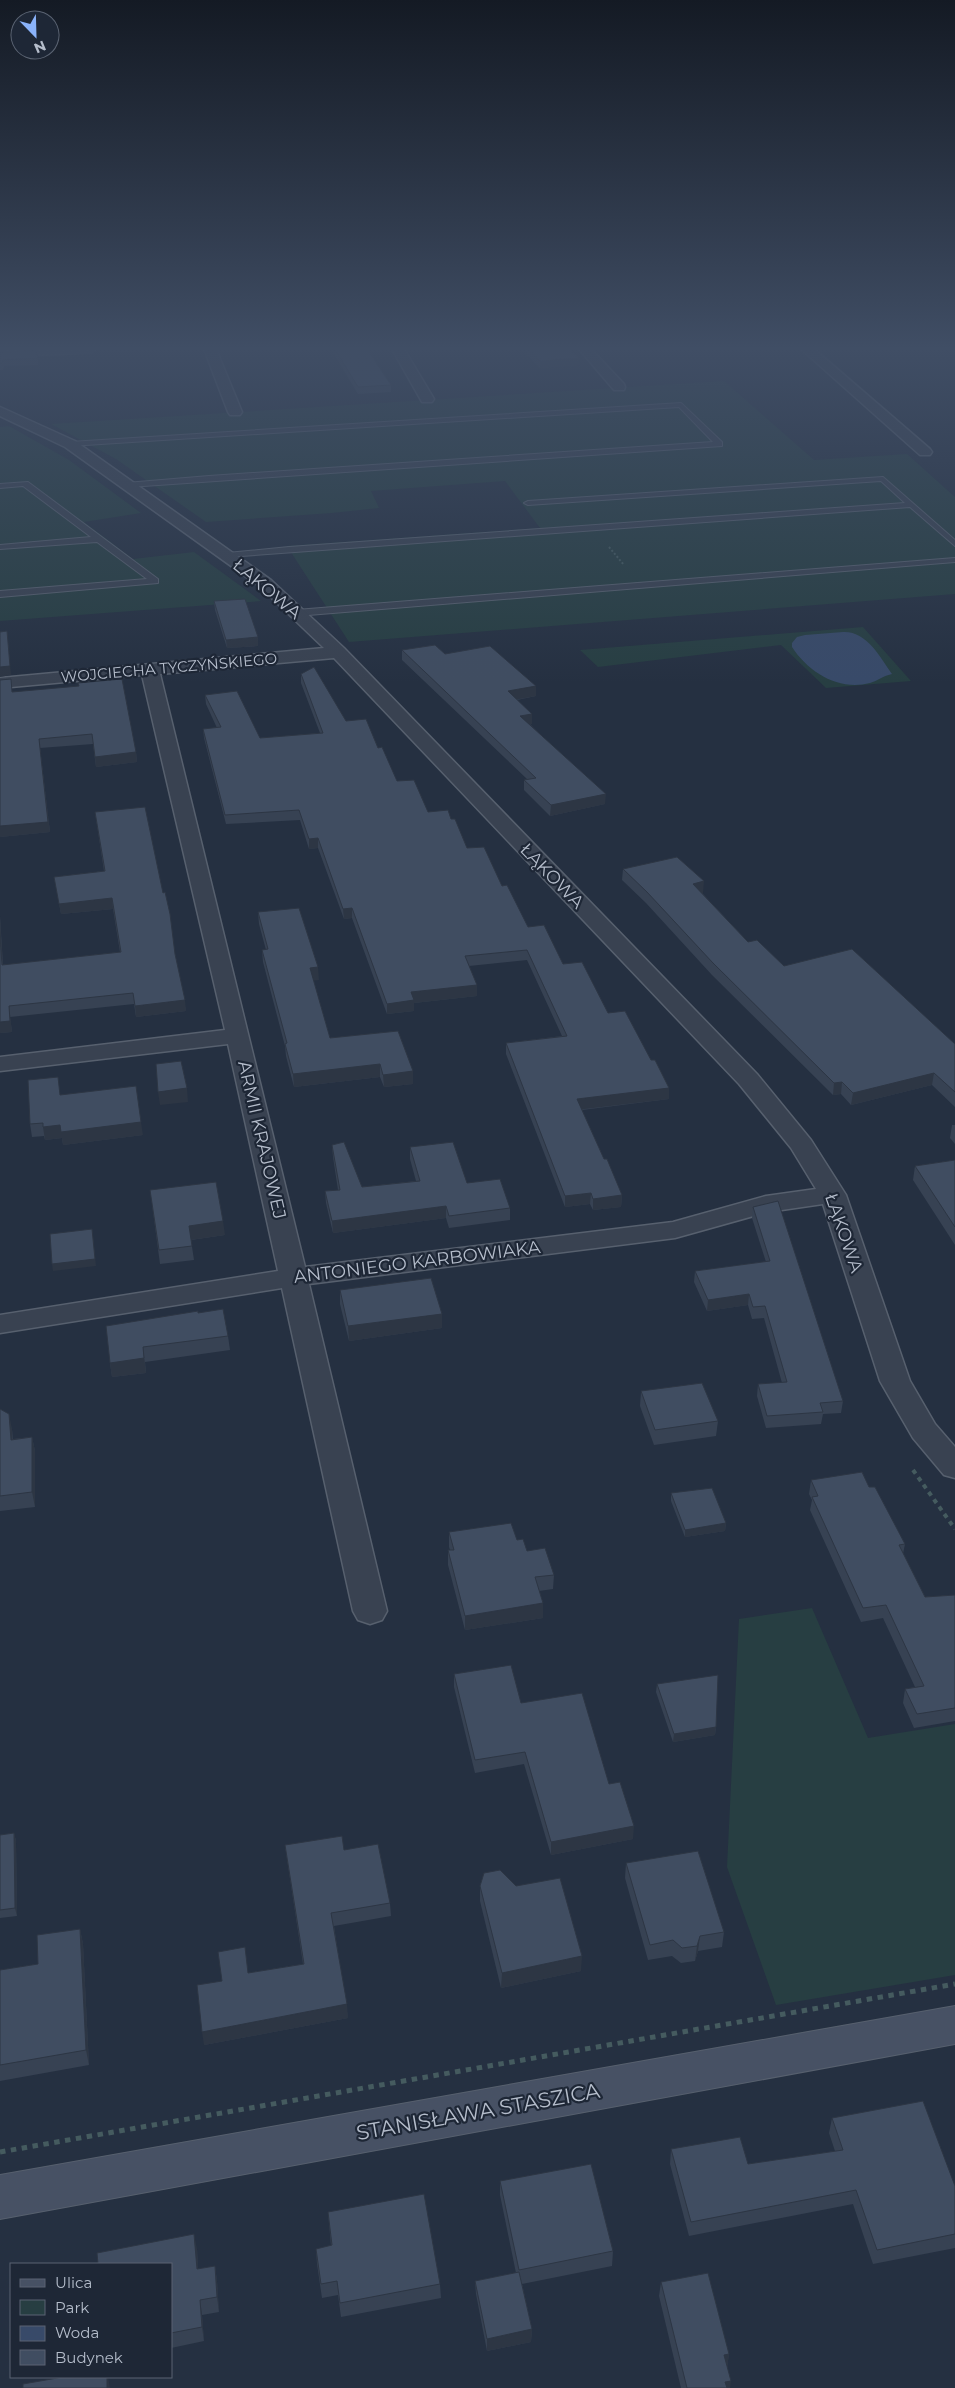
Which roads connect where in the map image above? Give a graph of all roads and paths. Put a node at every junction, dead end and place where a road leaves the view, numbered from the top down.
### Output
1 (93, 460) edge
2 (470, 460) edge
3 (0, 486) edge
4 (129, 486) junction
5 (528, 503) dead end
6 (912, 505) junction
7 (101, 539) junction
8 (955, 544) edge
9 (0, 546) edge
10 (228, 555) junction
11 (955, 560) edge
12 (0, 594) edge
13 (296, 613) junction
14 (338, 652) junction
15 (150, 670) junction
16 (0, 683) edge
17 (238, 1036) junction
18 (0, 1064) edge
19 (833, 1195) junction
20 (293, 1277) junction
21 (0, 1324) edge
22 (911, 1467) dead end
23 (955, 1467) edge
24 (955, 1529) edge
25 (370, 1611) dead end
26 (955, 1984) edge
27 (955, 2025) edge
28 (0, 2152) edge
29 (0, 2198) edge

1 - 4 street, ŁĄKOWA
2 - 4 lane
3 - 7 lane
4 - 10 street, ŁĄKOWA
5 - 6 lane
6 - 8 lane
6 - 10 lane
7 - 9 lane
7 - 12 lane
10 - 13 street, ŁĄKOWA
11 - 13 lane
13 - 14 street, ŁĄKOWA
14 - 15 street, WOJCIECHA TYCZYŃSKIEGO
14 - 19 street, ŁĄKOWA
15 - 16 street, WOJCIECHA TYCZYŃSKIEGO
15 - 17 street, ARMII KRAJOWEJ
17 - 18 street
17 - 20 street, ARMII KRAJOWEJ
19 - 20 street, ANTONIEGO KARBOWIAKA
19 - 23 street, ŁĄKOWA
20 - 21 street, ANTONIEGO KARBOWIAKA
20 - 25 street, ARMII KRAJOWEJ
22 - 24 path
26 - 28 path
27 - 29 street, STANISŁAWA STASZICA

